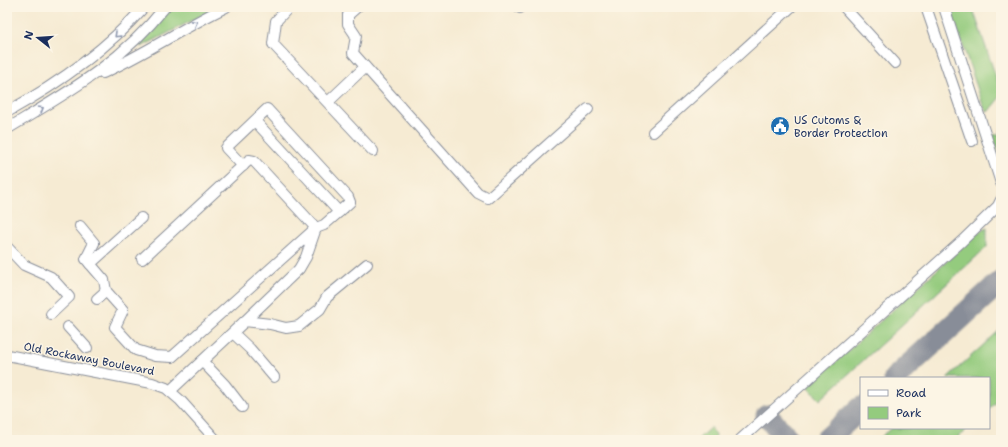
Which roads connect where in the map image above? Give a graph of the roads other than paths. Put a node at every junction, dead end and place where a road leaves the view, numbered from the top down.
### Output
1 (144, 7) edge
2 (164, 7) edge
3 (226, 7) edge
4 (289, 7) edge
5 (357, 7) edge
6 (791, 7) edge
7 (844, 7) edge
8 (926, 7) edge
9 (944, 7) edge
10 (895, 63) dead end
11 (365, 67) junction
12 (86, 81) junction
13 (328, 102) junction
14 (588, 109) dead end
15 (7, 112) edge
16 (255, 121) junction
17 (7, 128) edge
18 (653, 132) dead end
19 (972, 141) dead end
20 (373, 151) dead end
21 (243, 166) junction
22 (1001, 183) edge
23 (1001, 200) edge
24 (339, 212) junction
25 (141, 218) dead end
26 (80, 226) dead end
27 (316, 228) junction
28 (7, 247) edge
29 (142, 259) dead end
30 (90, 264) junction
31 (367, 264) dead end
32 (106, 290) junction
33 (97, 300) dead end
34 (51, 314) dead end
35 (245, 322) junction
36 (68, 327) dead end
37 (232, 333) junction
38 (87, 348) dead end
39 (7, 355) edge
40 (202, 361) junction
41 (274, 376) dead end
42 (170, 391) junction
43 (242, 407) dead end
44 (216, 440) edge
45 (740, 440) edge

1 -> 15 street
2 - 12 street
12 -> 3 street
4 - 13 street
5 - 11 street
6 - 18 street
7 - 10 street
8 - 19 street
9 - 22 street
11 - 13 street
11 - 14 street
17 -> 12 street
13 - 20 street
16 - 21 street
16 - 24 street
16 - 24 street
21 - 27 street
21 - 29 street
23 - 45 street
24 - 27 street
25 - 30 street
26 - 30 street
27 - 32 street
27 - 35 street
28 - 34 street
30 - 32 street
31 - 35 street
32 - 33 street
35 - 37 street
36 - 38 street
37 - 40 street
37 - 41 street
39 - 42 street, Old Rockaway Boulevard
40 - 42 street
40 - 43 street
42 - 44 street, Old Rockaway Boulevard

